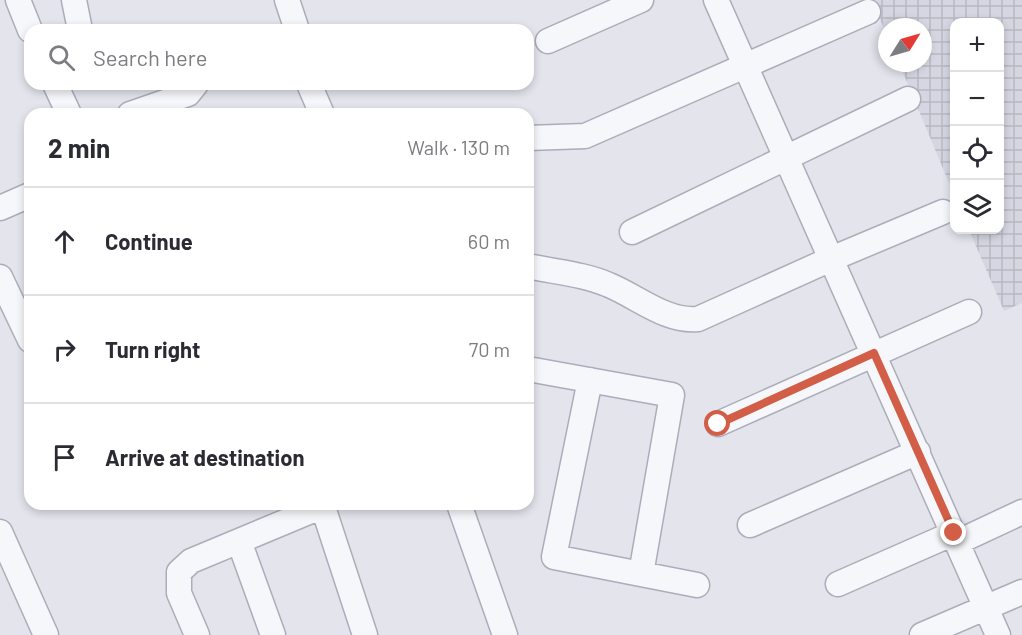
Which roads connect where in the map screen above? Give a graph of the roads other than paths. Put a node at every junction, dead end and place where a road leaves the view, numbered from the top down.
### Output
1 (18, 0) edge
2 (74, 0) edge
3 (287, 0) edge
4 (642, 0) edge
5 (716, 0) edge
6 (868, 12) dead end
7 (28, 24) edge
8 (79, 24) edge
9 (290, 24) edge
10 (548, 41) dead end
11 (745, 66) junction
12 (58, 90) edge
13 (312, 90) edge
14 (186, 98) edge
15 (908, 99) dead end
16 (66, 108) edge
17 (151, 108) edge
18 (319, 108) edge
19 (534, 138) edge
20 (786, 157) junction
21 (24, 198) edge
22 (0, 208) edge
23 (943, 212) dead end
24 (633, 232) dead end
25 (831, 258) junction
26 (534, 267) edge
27 (0, 277) edge
28 (969, 312) dead end
29 (24, 327) edge
30 (874, 353) junction
31 (534, 370) edge
32 (590, 380) junction
33 (718, 424) dead end
34 (918, 452) junction
35 (311, 510) edge
36 (325, 510) edge
37 (461, 510) edge
38 (1022, 512) edge
39 (750, 525) dead end
40 (0, 532) edge
41 (956, 537) junction
42 (239, 541) junction
43 (641, 574) junction
44 (838, 584) dead end
45 (697, 585) dead end
46 (1022, 592) edge
47 (986, 607) junction
48 (46, 635) edge
49 (197, 635) edge
50 (273, 635) edge
51 (364, 635) edge
52 (505, 635) edge
53 (922, 635) edge
54 (998, 635) edge

1 - 7 street
2 - 8 street
3 - 9 street
4 - 10 street
5 - 11 street
6 - 11 street
11 - 19 street
11 - 20 street
12 - 16 street
13 - 18 street
14 - 17 street
15 - 20 street
20 - 24 street
20 - 25 street
21 - 22 street
23 - 25 street
25 - 26 street
25 - 30 street
27 - 29 street
28 - 30 street
30 - 33 street
30 - 34 street
31 - 32 street
32 - 43 street
32 - 43 street
34 - 39 street
34 - 41 street
35 - 42 street
36 - 51 street
37 - 52 street
38 - 41 street
40 - 48 street
41 - 44 street
41 - 47 street
42 - 49 street
42 - 50 street
43 - 45 street
46 - 47 street
47 - 53 street
47 - 54 street

